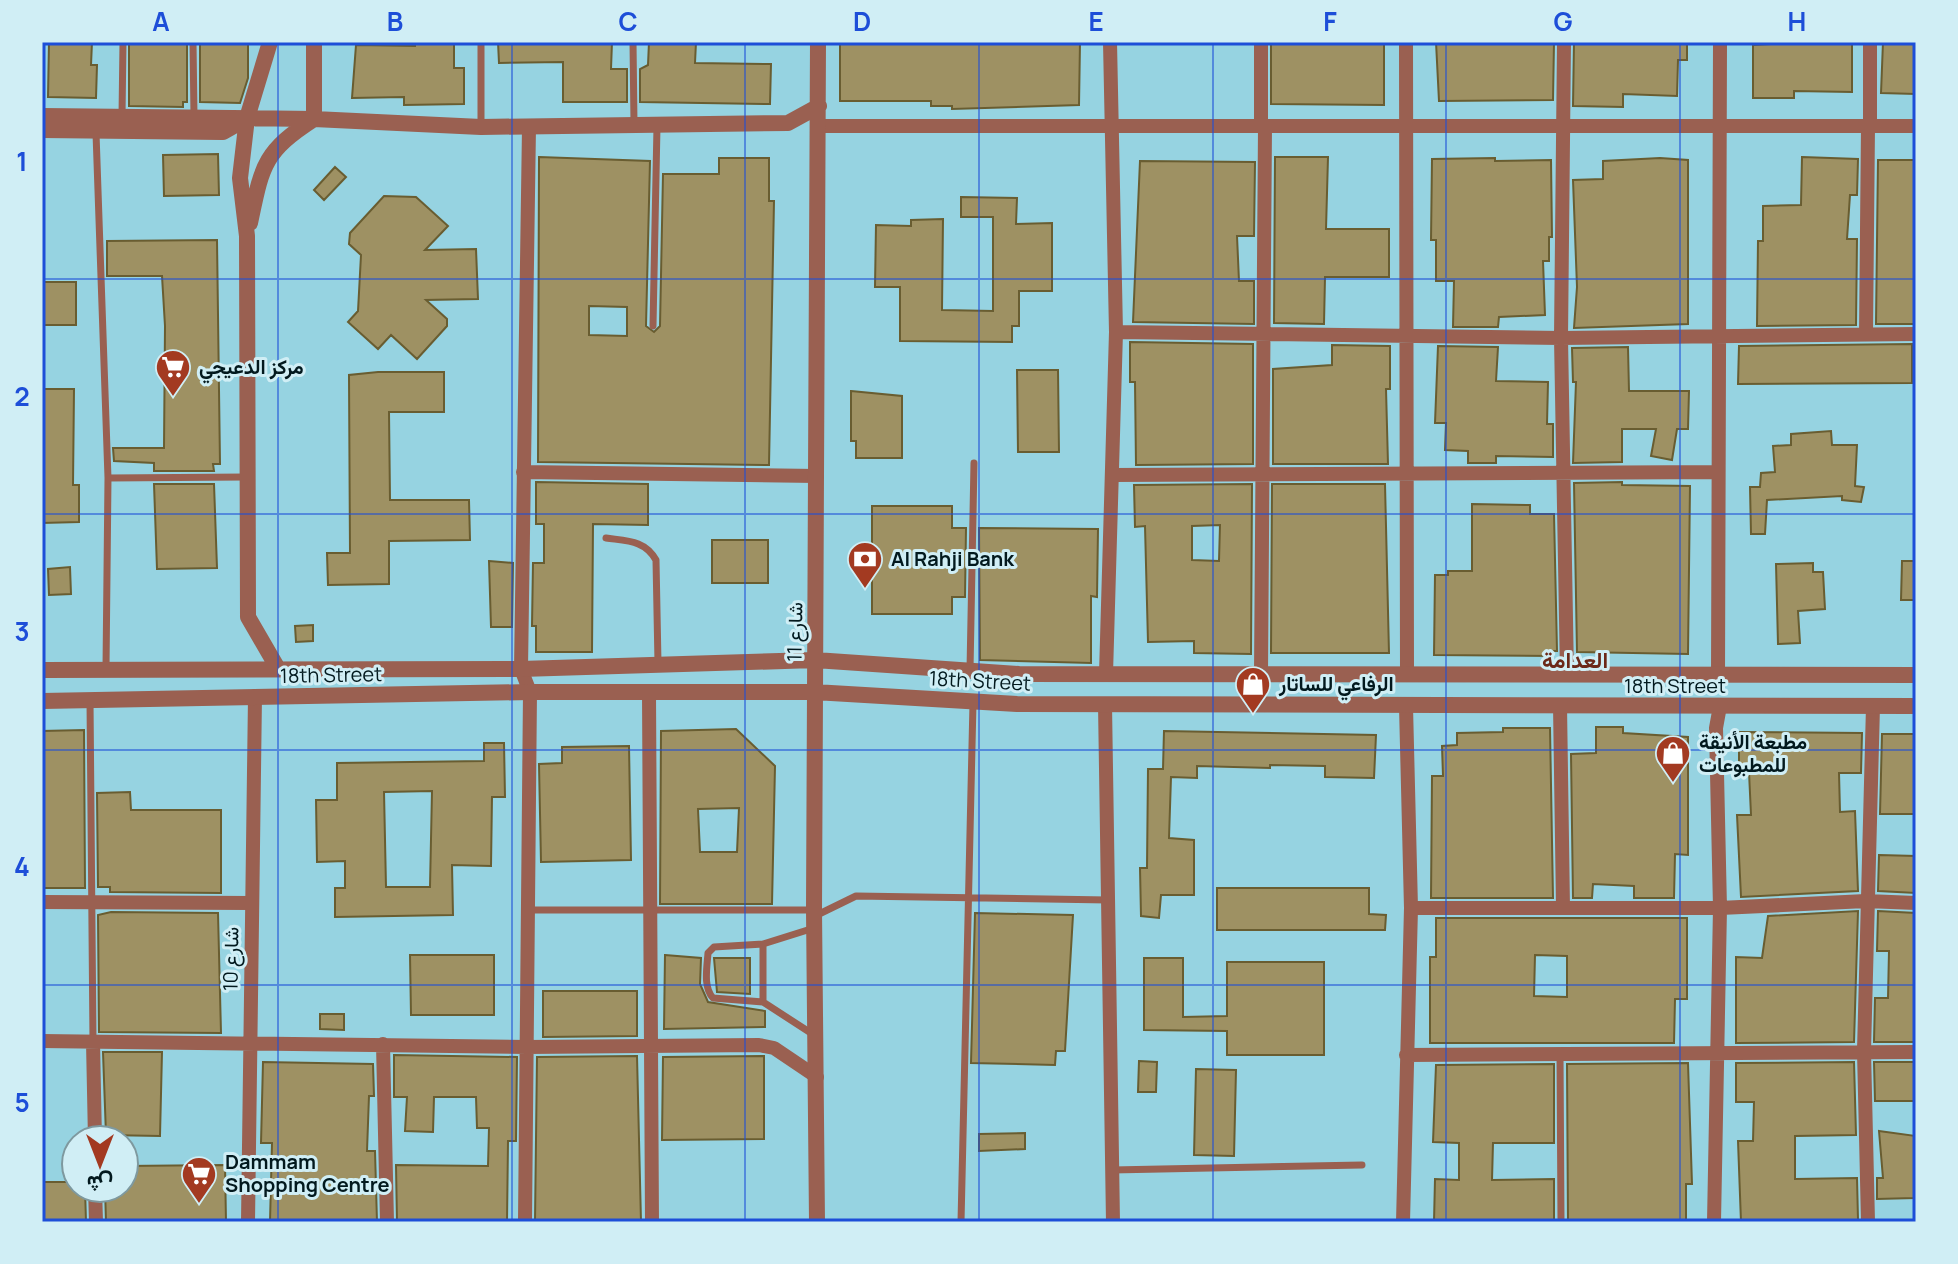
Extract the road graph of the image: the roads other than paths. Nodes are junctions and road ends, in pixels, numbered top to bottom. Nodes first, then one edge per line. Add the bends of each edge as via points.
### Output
1 (123, 42) edge
2 (193, 42) edge
3 (270, 42) edge
4 (314, 42) edge
5 (481, 42) edge
6 (633, 42) edge
7 (818, 42) edge
8 (1110, 42) edge
9 (1261, 42) edge
10 (1406, 42) edge
11 (1564, 42) edge
12 (1720, 42) edge
13 (1870, 42) edge
14 (819, 106) junction
15 (42, 116) edge
16 (122, 118) junction
17 (194, 118) junction
18 (247, 118) junction
19 (314, 119) junction
20 (634, 124) junction
21 (657, 124) junction
22 (819, 126) junction
23 (1112, 126) junction
24 (1263, 126) junction
25 (1405, 126) junction
26 (1719, 126) junction
27 (1869, 126) junction
28 (1916, 126) edge
29 (481, 127) junction
30 (529, 127) junction
31 (1564, 127) junction
32 (42, 130) edge
33 (96, 130) junction
34 (247, 236) junction
35 (653, 326) dead end
36 (1116, 332) junction
37 (1405, 333) junction
38 (1262, 334) junction
39 (1866, 334) junction
40 (1916, 334) edge
41 (1719, 337) junction
42 (1561, 338) junction
43 (974, 463) dead end
44 (523, 472) junction
45 (1718, 472) junction
46 (1565, 474) junction
47 (1112, 475) junction
48 (817, 476) junction
49 (1261, 476) junction
50 (1407, 476) junction
51 (247, 477) junction
52 (108, 478) junction
53 (606, 538) dead end
54 (815, 660) junction
55 (658, 665) junction
56 (277, 667) junction
57 (521, 669) junction
58 (42, 670) edge
59 (106, 672) junction
60 (970, 672) junction
61 (1106, 674) junction
62 (1261, 674) junction
63 (1407, 674) junction
64 (1567, 675) junction
65 (1718, 675) junction
66 (1916, 675) edge
67 (530, 692) junction
68 (814, 692) junction
69 (649, 694) junction
70 (255, 696) junction
71 (90, 700) junction
72 (42, 701) edge
73 (973, 701) junction
74 (1105, 704) junction
75 (1560, 705) junction
76 (1406, 706) junction
77 (1720, 706) junction
78 (1873, 706) junction
79 (1916, 706) edge
80 (970, 898) junction
81 (1108, 900) junction
82 (1866, 901) junction
83 (42, 902) edge
84 (91, 902) junction
85 (252, 903) junction
86 (1916, 903) edge
87 (1563, 907) junction
88 (650, 908) junction
89 (1411, 908) junction
90 (1720, 908) junction
91 (529, 910) junction
92 (815, 918) junction
93 (763, 944) junction
94 (763, 1002) junction
95 (816, 1036) junction
96 (42, 1041) edge
97 (93, 1042) junction
98 (250, 1042) junction
99 (383, 1044) junction
100 (652, 1046) junction
101 (527, 1047) junction
102 (1864, 1051) junction
103 (1916, 1052) edge
104 (1560, 1053) junction
105 (1716, 1054) junction
106 (1406, 1055) junction
107 (817, 1077) junction
108 (95, 1124) edge
109 (1362, 1165) dead end
110 (1112, 1170) junction
111 (248, 1222) edge
112 (387, 1222) edge
113 (525, 1222) edge
114 (652, 1222) edge
115 (817, 1222) edge
116 (961, 1222) edge
117 (1113, 1222) edge
118 (1403, 1222) edge
119 (1561, 1222) edge
120 (1714, 1222) edge
121 (1868, 1222) edge

1 - 16 lane
2 - 17 lane
3 - 18 street
4 - 19 street
5 - 29 lane
6 - 20 lane
7 - 14 street, شارع 11
8 - 23 street
9 - 24 street
10 - 25 street
11 - 31 street
12 - 26 street
13 - 27 street
14 - 21 street via 788,123
14 - 22 street, شارع 11
15 - 16 street
16 - 17 street
17 - 18 street
18 - 19 street
18 - 33 street via 223,132
18 - 34 street via 240,178
19 - 29 street
19 - 34 street via 278,142 260,173
20 - 21 street
20 - 30 street
21 - 35 lane
22 - 23 street
22 - 48 street, شارع 11
23 - 24 street
23 - 36 street
24 - 25 street
24 - 38 street
25 - 31 street
25 - 37 street
26 - 27 street
26 - 31 street
26 - 41 street
27 - 28 street
27 - 39 street
29 - 30 street
30 - 44 street
31 - 42 street
32 - 33 street
33 - 52 lane
34 - 51 street
36 - 38 street
36 - 47 street
37 - 38 street
37 - 42 street
37 - 50 street
38 - 49 street
39 - 40 street
39 - 41 street
41 - 42 street
41 - 45 street
42 - 46 street
43 - 60 lane
44 - 48 street
44 - 57 street
45 - 46 street
45 - 65 street
46 - 50 street
46 - 64 street
47 - 49 street
47 - 61 street
48 - 54 street, شارع 11
49 - 50 street
49 - 62 street
50 - 63 street
51 - 52 lane
51 - 56 street via 248,617
52 - 59 lane
53 - 55 lane via 640,542 656,560
54 - 55 street
54 - 60 street
54 - 68 street, شارع 11
55 - 57 street
56 - 57 street
56 - 59 street
57 - 67 street
58 - 59 street
60 - 61 street
61 - 62 street
62 - 63 street
63 - 64 street
64 - 65 street
65 - 66 street
67 - 69 street, 18th Street
67 - 70 street, 18th Street
67 - 91 street
68 - 69 street, 18th Street
68 - 73 street, 18th Street
68 - 92 street, شارع 11
69 - 88 street
70 - 71 street, 18th Street
70 - 85 street, شارع 10
71 - 72 street, 18th Street
71 - 84 lane
73 - 74 street, 18th Street
73 - 80 lane
74 - 76 street, 18th Street
74 - 81 street
75 - 76 street, 18th Street
75 - 77 street, 18th Street
75 - 87 street
76 - 89 street
77 - 78 street, 18th Street
77 - 90 street
78 - 79 street, 18th Street
78 - 82 street
80 - 81 lane
80 - 92 lane via 856,896
80 - 116 lane
81 - 110 street
82 - 86 street
82 - 90 street
82 - 102 street
83 - 84 street
84 - 85 street
84 - 97 lane
85 - 98 street, شارع 10
87 - 89 street
87 - 90 street
88 - 91 lane
88 - 92 lane
88 - 100 street
89 - 106 street
90 - 105 street
91 - 101 street
92 - 93 lane
92 - 95 street, شارع 11
93 - 94 lane
93 - 94 lane via 714,947 708,953 707,991 713,998
94 - 95 lane
95 - 107 street, شارع 11
96 - 97 street
97 - 98 street
97 - 108 street
98 - 99 street
98 - 111 street, شارع 10
99 - 101 street
99 - 112 street
100 - 101 street
100 - 107 street via 774,1048
100 - 114 street
101 - 113 street
102 - 103 street
102 - 105 street
102 - 121 street
104 - 105 street
104 - 106 street
104 - 119 lane
105 - 120 street
106 - 118 street
107 - 115 street, شارع 11
109 - 110 lane
110 - 117 street

